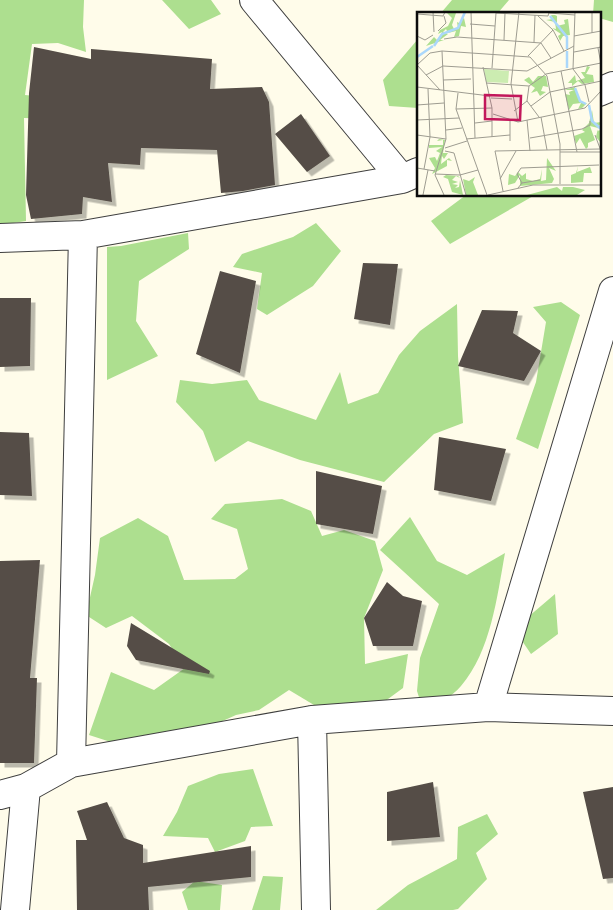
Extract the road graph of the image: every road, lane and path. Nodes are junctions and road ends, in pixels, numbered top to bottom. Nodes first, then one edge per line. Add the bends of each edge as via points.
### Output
1 (254, 0) edge
2 (613, 86) edge
3 (600, 92) edge
4 (410, 176) edge
5 (83, 235) junction
6 (0, 238) edge
7 (613, 291) edge
8 (488, 707) junction
9 (613, 711) edge
10 (312, 720) junction
11 (71, 763) junction
12 (26, 788) junction
13 (0, 795) edge
14 (15, 910) edge
15 (316, 910) edge

1 - 4 street
2 - 3 street
4 - 5 street
5 - 6 street
5 - 11 street
7 - 8 street
8 - 9 street
8 - 10 street
10 - 11 street
10 - 15 street
11 - 12 street
12 - 13 street
12 - 14 street

